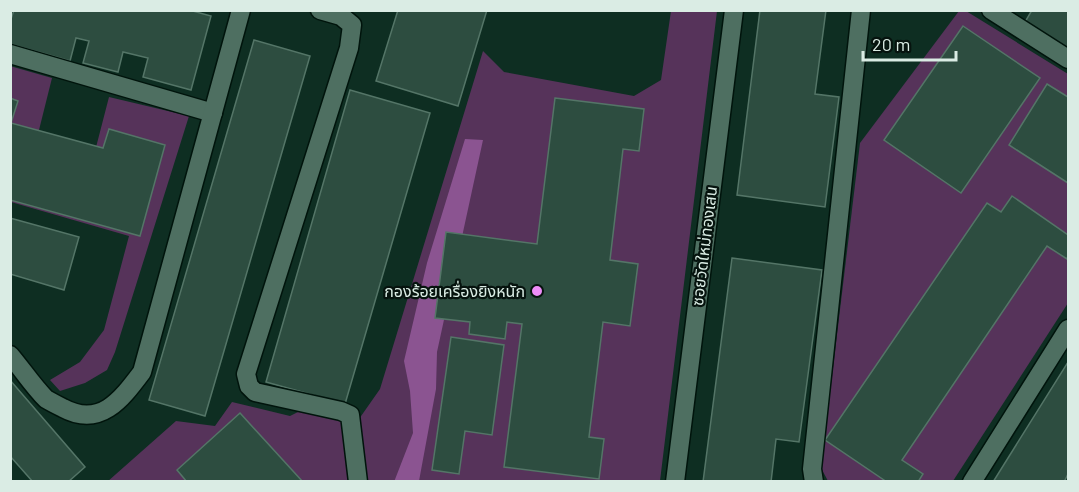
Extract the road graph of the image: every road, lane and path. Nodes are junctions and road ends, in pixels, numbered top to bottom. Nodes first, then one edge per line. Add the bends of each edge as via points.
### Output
1 (241, 10) edge
2 (320, 10) edge
3 (734, 10) edge
4 (861, 10) edge
5 (991, 10) edge
6 (10, 54) edge
7 (1068, 59) edge
8 (213, 112) junction
9 (1068, 328) edge
10 (10, 355) edge
11 (358, 482) edge
12 (675, 482) edge
13 (814, 482) edge
14 (972, 482) edge

1 - 8 street
2 - 11 street via 341,16 352,25 349,48 246,374 255,392 350,415
3 - 12 street, ซอยวัดใหม่ทองเสน
4 - 13 street via 812,469
5 - 7 street
6 - 8 street
8 - 10 street via 142,372 129,391 107,410 91,416 72,413 47,399
9 - 14 street

